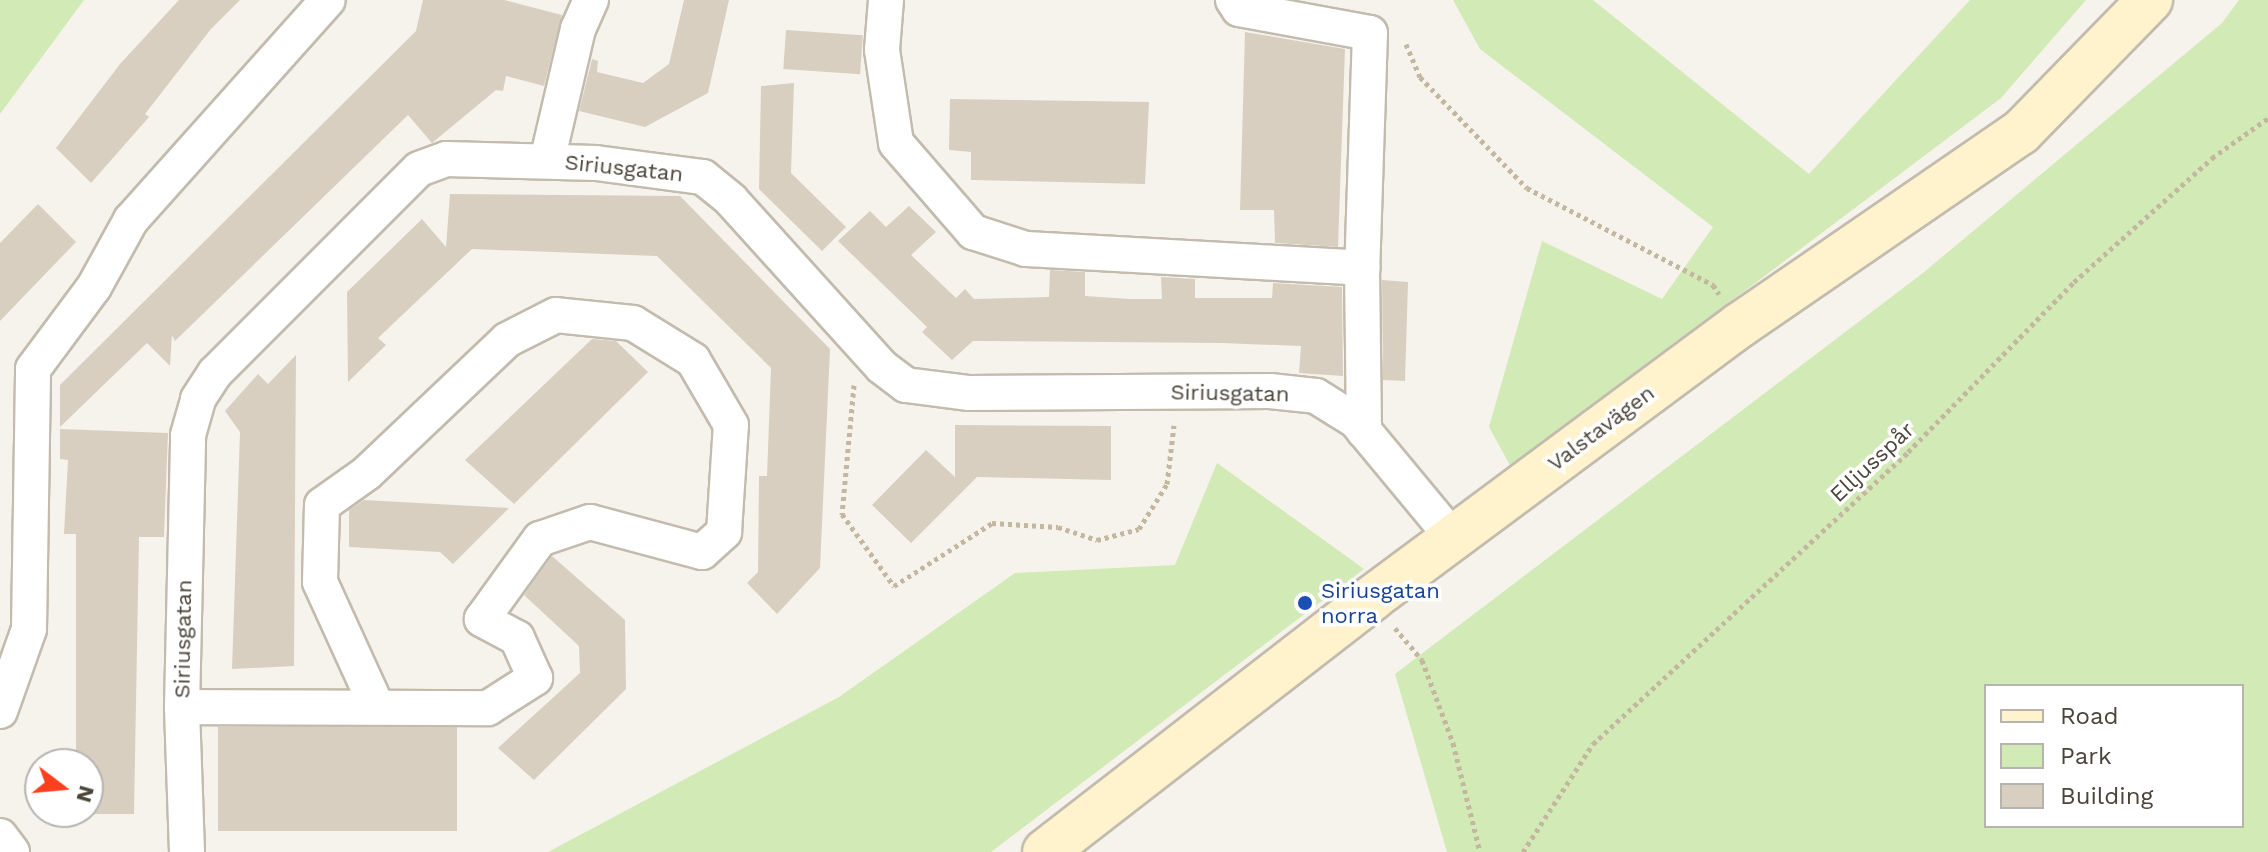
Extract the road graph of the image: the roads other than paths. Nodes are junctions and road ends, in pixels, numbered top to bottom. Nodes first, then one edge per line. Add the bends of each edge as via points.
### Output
1 (328, 0) edge
2 (591, 0) edge
3 (886, 0) edge
4 (1233, 0) edge
5 (2150, 0) edge
6 (547, 161) junction
7 (1362, 268) junction
8 (1364, 431) junction
9 (1453, 538) junction
10 (182, 707) junction
11 (377, 707) junction
12 (0, 711) edge
13 (0, 836) edge
14 (12, 852) edge
15 (187, 852) edge
16 (1045, 852) edge

1 - 12 street via 131,220 94,287 33,369 29,629
2 - 6 street via 578,29
3 - 7 street via 882,50 896,143 973,232 1026,249
4 - 7 street via 1239,9 1370,33
5 - 9 street, Valstavägen via 2021,132 1740,325
6 - 8 street, Siriusgatan via 703,177 906,385 934,392 1316,396
6 - 10 street, Siriusgatan via 446,159 419,169 215,373 198,399 188,435
7 - 8 street
8 - 9 street, Siriusgatan
9 - 16 street, Valstavägen
10 - 11 street
10 - 15 street, Siriusgatan
11 - 11 street via 488,708 535,678 517,638 482,619 540,539 590,522 702,552 724,532 731,425 693,360 633,323 556,315 507,340 367,473 322,505 320,582
13 - 14 street

